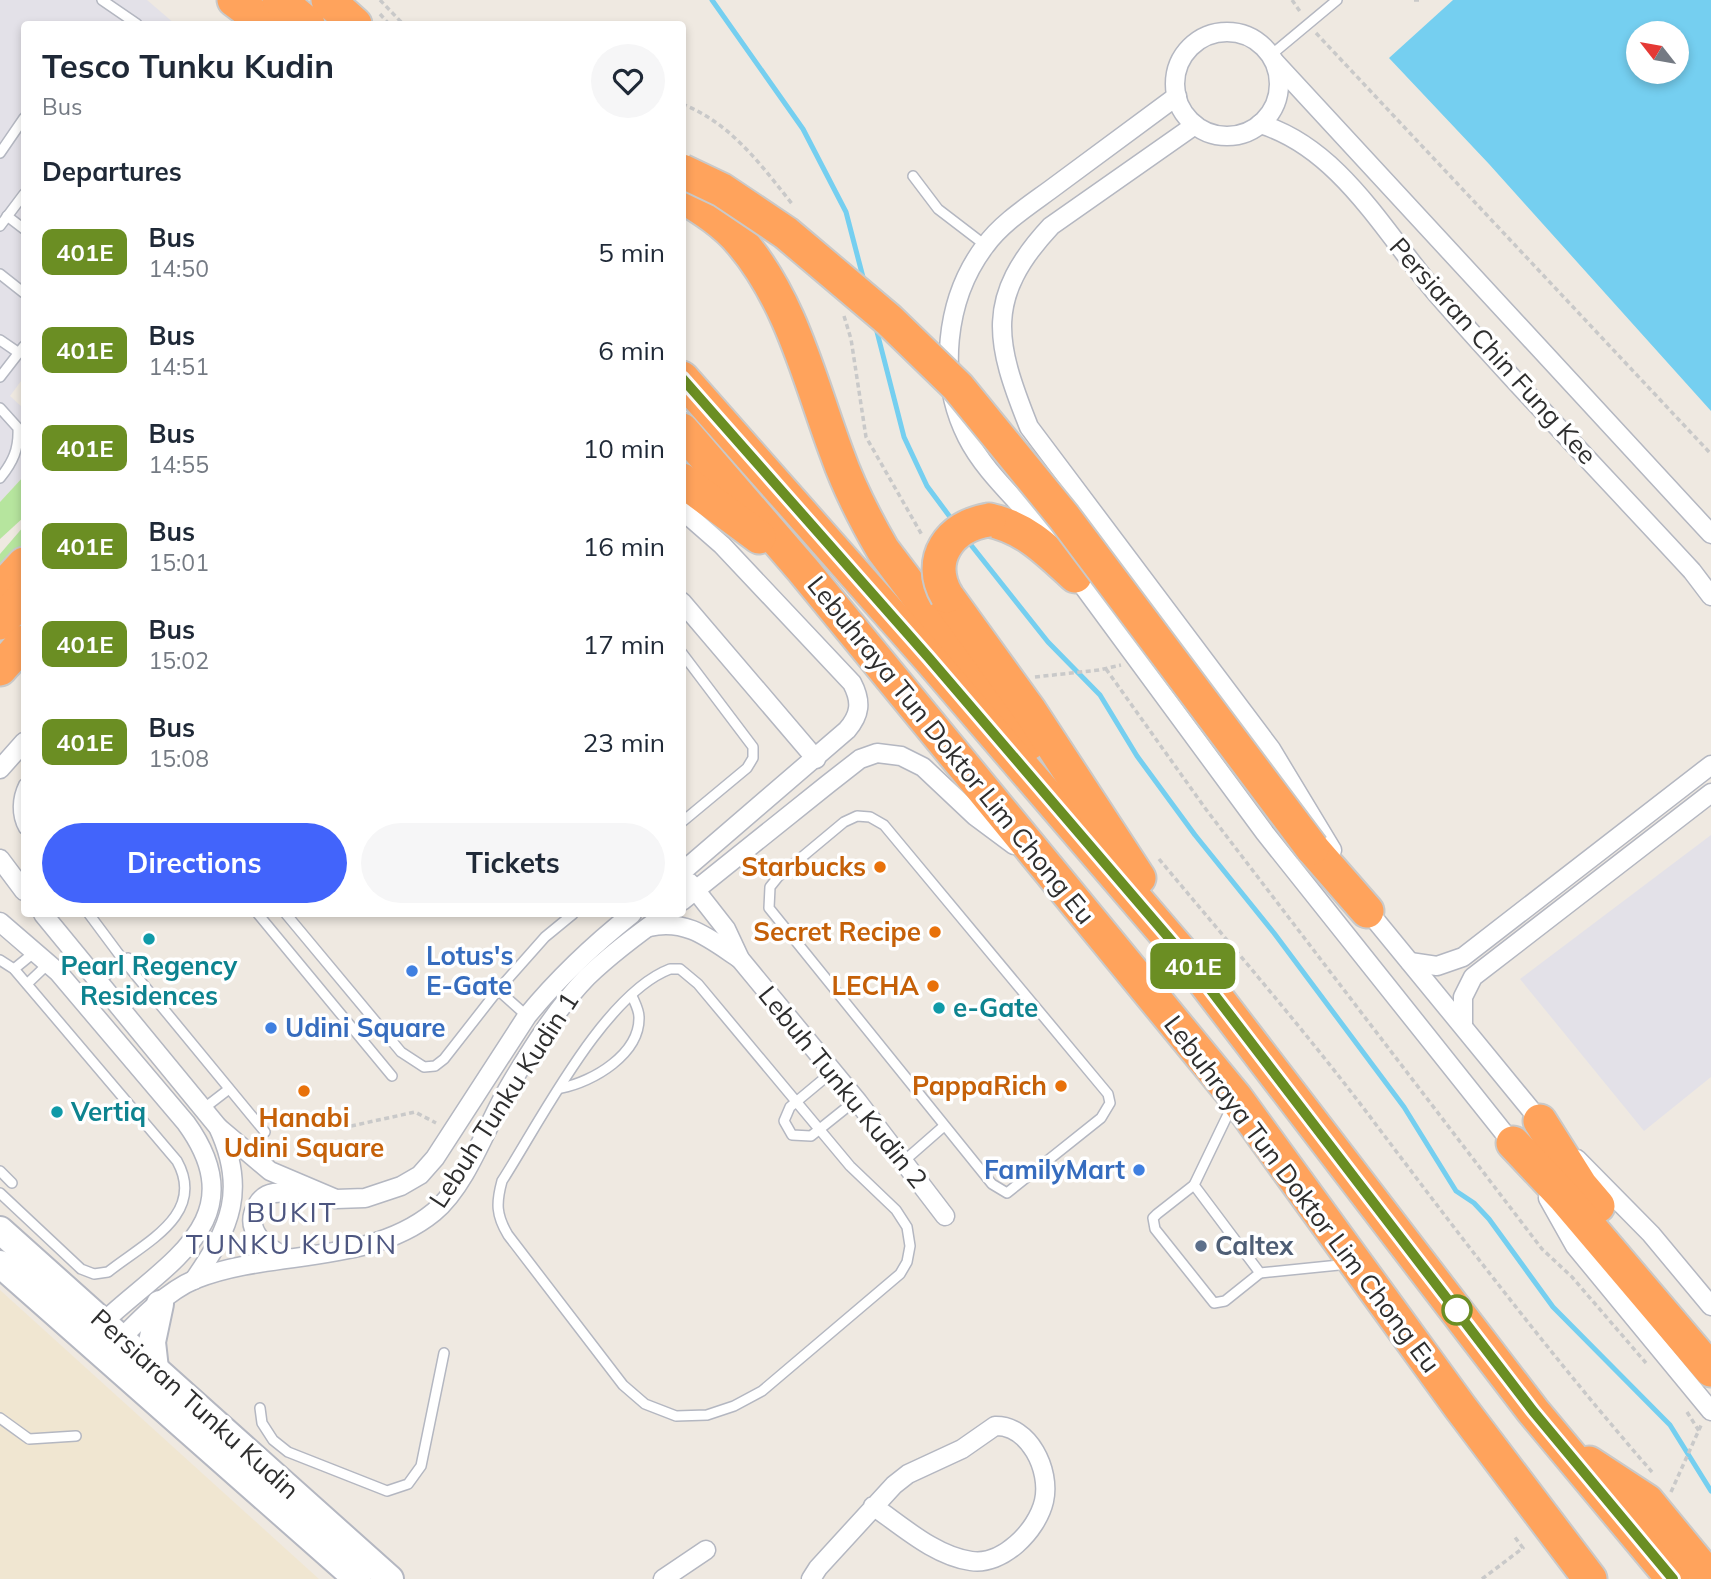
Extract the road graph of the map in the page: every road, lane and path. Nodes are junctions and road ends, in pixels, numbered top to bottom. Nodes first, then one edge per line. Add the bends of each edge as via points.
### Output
1 (102, 0) edge
2 (234, 0) edge
3 (279, 0) edge
4 (328, 0) edge
5 (380, 0) edge
6 (1293, 0) edge
7 (1337, 0) edge
8 (1414, 0) edge
9 (1422, 0) edge
10 (133, 21) edge
11 (262, 21) edge
12 (304, 21) edge
13 (352, 21) edge
14 (400, 21) edge
15 (1308, 24) junction
16 (1273, 58) junction
17 (1177, 96) junction
18 (686, 106) edge
19 (21, 122) edge
20 (1260, 124) junction
21 (1195, 125) junction
22 (0, 153) edge
23 (686, 173) edge
24 (913, 176) dead end
25 (21, 198) edge
26 (686, 199) edge
27 (795, 208) dead end
28 (7, 216) junction
29 (0, 226) edge
30 (21, 227) edge
31 (985, 245) junction
32 (0, 274) edge
33 (21, 291) edge
34 (842, 311) dead end
35 (0, 340) edge
36 (21, 350) edge
37 (21, 351) edge
38 (0, 377) edge
39 (686, 383) edge
40 (0, 408) edge
41 (1029, 427) junction
42 (686, 435) edge
43 (1711, 454) edge
44 (985, 464) junction
45 (0, 478) edge
46 (686, 483) edge
47 (686, 514) edge
48 (1711, 534) edge
49 (922, 536) dead end
50 (21, 567) edge
51 (803, 570) junction
52 (1075, 576) junction
53 (0, 590) edge
54 (21, 590) edge
55 (1711, 596) edge
56 (21, 599) edge
57 (0, 607) edge
58 (686, 608) edge
59 (0, 623) edge
60 (21, 645) edge
61 (686, 658) edge
62 (0, 668) edge
63 (1106, 669) dead end
64 (1099, 670) dead end
65 (1027, 679) dead end
66 (21, 745) edge
67 (816, 759) junction
68 (1711, 765) edge
69 (0, 769) edge
70 (21, 790) edge
71 (1711, 793) edge
72 (21, 818) edge
73 (686, 819) edge
74 (1158, 857) dead end
75 (0, 859) edge
76 (1046, 867) junction
77 (686, 871) edge
78 (13, 878) edge
79 (689, 896) edge
80 (1155, 903) junction
81 (1367, 911) junction
82 (46, 917) edge
83 (91, 917) edge
84 (260, 917) edge
85 (288, 917) edge
86 (569, 917) edge
87 (628, 917) edge
88 (662, 917) edge
89 (0, 922) edge
90 (647, 928) junction
91 (42, 957) junction
92 (740, 959) junction
93 (1187, 959) junction
94 (0, 960) edge
95 (126, 960) junction
96 (1410, 962) junction
97 (14, 970) junction
98 (99, 981) junction
99 (27, 984) junction
100 (498, 990) junction
101 (632, 996) junction
102 (527, 1016) junction
103 (1463, 1026) junction
104 (832, 1072) junction
105 (392, 1076) dead end
106 (561, 1088) junction
107 (229, 1089) junction
108 (1236, 1098) junction
109 (799, 1100) junction
110 (856, 1100) junction
111 (203, 1110) junction
112 (1540, 1121) junction
113 (351, 1126) dead end
114 (944, 1126) junction
115 (218, 1127) junction
116 (821, 1129) junction
117 (265, 1132) dead end
118 (453, 1132) junction
119 (1513, 1143) junction
120 (904, 1161) junction
121 (0, 1171) edge
122 (12, 1183) dead end
123 (1194, 1185) junction
124 (1573, 1192) junction
125 (0, 1193) edge
126 (336, 1199) junction
127 (945, 1216) dead end
128 (0, 1230) edge
129 (288, 1258) junction
130 (0, 1264) edge
131 (1354, 1264) junction
132 (1260, 1273) junction
133 (194, 1280) junction
134 (160, 1304) junction
135 (1711, 1306) edge
136 (103, 1339) junction
137 (1711, 1343) edge
138 (444, 1353) dead end
139 (1650, 1367) dead end
140 (155, 1369) junction
141 (1711, 1370) edge
142 (260, 1408) dead end
143 (1686, 1410) dead end
144 (1711, 1411) edge
145 (0, 1418) edge
146 (1699, 1431) dead end
147 (76, 1436) dead end
148 (1694, 1441) dead end
149 (1561, 1445) junction
150 (254, 1456) junction
151 (275, 1474) junction
152 (1656, 1477) dead end
153 (1663, 1485) dead end
154 (1671, 1492) junction
155 (1677, 1499) dead end
156 (873, 1506) junction
157 (1514, 1536) dead end
158 (706, 1550) dead end
159 (351, 1576) edge
160 (390, 1579) edge
161 (663, 1579) edge
162 (811, 1579) edge
163 (1482, 1579) edge
164 (1590, 1579) edge
165 (1673, 1579) edge
166 (1711, 1579) edge

1 - 10 lane
2 - 11 highway
3 - 12 highway
4 - 13 highway
5 - 14 path
6 - 15 path
7 - 15 lane
8 - 9 path
15 - 16 lane
15 - 43 path
16 - 17 street via 1252,37 1236,32 1203,38 1180,62
16 - 20 street via 1278,95
16 - 48 street, Persiaran Chin Fung Kee
17 - 21 street
17 - 31 street via 1013,217
18 - 27 path via 737,137
19 - 22 lane
20 - 21 street via 1228,136 1210,134
20 - 55 street, Persiaran Chin Fung Kee via 1291,135 1328,164 1436,293
21 - 41 street via 1051,226 1019,266 1003,312 1002,340 1006,370
23 - 81 highway, bridge via 722,190 786,233 889,320 958,387 1064,517 1312,848
24 - 31 lane via 938,209
25 - 28 lane
26 - 80 highway via 727,228 777,295 849,485 883,550 980,682
28 - 29 lane
28 - 30 lane
31 - 44 street via 957,302 948,368 956,414
32 - 33 lane
34 - 49 path via 851,339 866,437
35 - 36 lane
37 - 38 lane
39 - 93 highway, Lebuhraya Tun Doktor Lim Chong Eu
40 - 45 lane via 18,428 16,453
41 - 44 street via 998,431
41 - 81 street via 1271,748
42 - 51 highway, Lebuhraya Tun Doktor Lim Chong Eu
44 - 52 street via 1038,523
46 - 51 highway
47 - 67 street via 722,545 856,690 855,721
50 - 53 highway
51 - 76 highway, Lebuhraya Tun Doktor Lim Chong Eu
52 - 80 highway, bridge via 1029,536 989,520 964,529 945,546 937,577
52 - 119 street via 1265,833
54 - 57 highway
56 - 59 highway
58 - 67 street
60 - 62 highway
61 - 73 lane via 753,747 747,768
63 - 139 path via 1205,808 1542,1249
64 - 65 path
66 - 69 street
67 - 77 street
68 - 96 street via 1463,957 1437,966
70 - 72 lane
71 - 103 street via 1473,977 1463,997
74 - 152 path via 1367,1113 1549,1352
75 - 78 street
76 - 79 street via 975,816 923,767 901,756 877,753 860,759 828,783
76 - 108 highway, Lebuhraya Tun Doktor Lim Chong Eu
79 - 92 street, Lebuh Tunku Kudin 2 via 726,929
80 - 93 highway
81 - 96 street
82 - 98 street
83 - 95 lane
84 - 105 lane
85 - 100 lane via 401,1052 424,1067 444,1059
86 - 100 lane
87 - 102 street, Lebuh Tunku Kudin 1 via 578,958
88 - 90 street, Lebuh Tunku Kudin 1
89 - 91 street
90 - 92 street, Lebuh Tunku Kudin 2 via 688,927
90 - 129 street, Lebuh Tunku Kudin 1 via 587,977 561,1007 510,1085 457,1183 435,1211 404,1232 375,1242
91 - 97 lane
91 - 99 lane
91 - 136 street via 202,1145 212,1175 203,1226
92 - 104 street, Lebuh Tunku Kudin 2
93 - 149 highway, Lebuhraya Tun Doktor Lim Chong Eu
94 - 97 lane
95 - 98 lane
95 - 107 lane
96 - 103 street
97 - 99 lane
98 - 111 street
99 - 125 lane via 177,1161 187,1188 178,1217 108,1272 93,1274 81,1269
100 - 102 lane
101 - 106 lane via 595,1034
101 - 106 lane via 639,1015 629,1047 585,1082
101 - 109 lane via 670,969 689,974
102 - 118 street, Lebuh Tunku Kudin 1
103 - 112 street
104 - 109 lane
104 - 110 street, Lebuh Tunku Kudin 2
106 - 116 lane via 502,1181 496,1201 498,1219 623,1385 645,1404 676,1416 707,1415 762,1391 900,1274 907,1262 910,1246 901,1218
107 - 111 lane
107 - 117 lane
108 - 123 lane
108 - 131 highway, Lebuhraya Tun Doktor Lim Chong Eu
109 - 116 lane
109 - 116 lane via 785,1114 786,1128 798,1137
110 - 116 lane
110 - 120 street, Lebuh Tunku Kudin 2
111 - 115 street
112 - 124 highway
112 - 135 street via 1651,1234
113 - 118 path via 415,1112
114 - 114 lane via 769,908 774,881 850,818 864,816 884,825 1108,1094 1110,1102 1101,1118 1007,1193 997,1189
114 - 120 lane
115 - 126 street, Lebuh Tunku Kudin 1 via 270,1171
115 - 133 street via 233,1166 232,1202 218,1246
118 - 126 street, Lebuh Tunku Kudin 1 via 420,1175 401,1186 365,1198
119 - 124 highway
119 - 144 street via 1575,1246
120 - 127 street, Lebuh Tunku Kudin 2
121 - 122 lane
123 - 132 lane
123 - 132 lane via 1157,1214 1155,1229 1214,1303 1225,1301
124 - 137 highway
124 - 141 highway
126 - 129 street via 287,1192 259,1201 253,1213 256,1234 269,1249
128 - 136 street, Persiaran Tunku Kudin
129 - 133 street, Lebuh Tunku Kudin 1
130 - 136 street, Persiaran Tunku Kudin
131 - 132 lane
131 - 164 highway, Lebuhraya Tun Doktor Lim Chong Eu
133 - 134 street, Lebuh Tunku Kudin 1
134 - 136 street, Lebuh Tunku Kudin 1
134 - 140 street via 152,1342
136 - 140 street, Persiaran Tunku Kudin
136 - 150 street, Persiaran Tunku Kudin
138 - 151 lane via 422,1466 408,1484 387,1491
140 - 150 street, Persiaran Tunku Kudin
142 - 150 lane via 262,1423
143 - 146 path
145 - 147 lane via 29,1439
148 - 154 path
149 - 165 highway, Lebuhraya Tun Doktor Lim Chong Eu
149 - 166 highway via 1647,1501
150 - 151 street, Persiaran Tunku Kudin
150 - 151 lane
151 - 159 street, Persiaran Tunku Kudin
151 - 160 street, Persiaran Tunku Kudin
153 - 154 path
154 - 155 path
156 - 156 street via 908,1474 962,1449 995,1426 1023,1434 1043,1474 1044,1503 1036,1519 1012,1548 986,1561 972,1562 940,1550
156 - 162 street
157 - 163 path via 1523,1548
158 - 161 street

